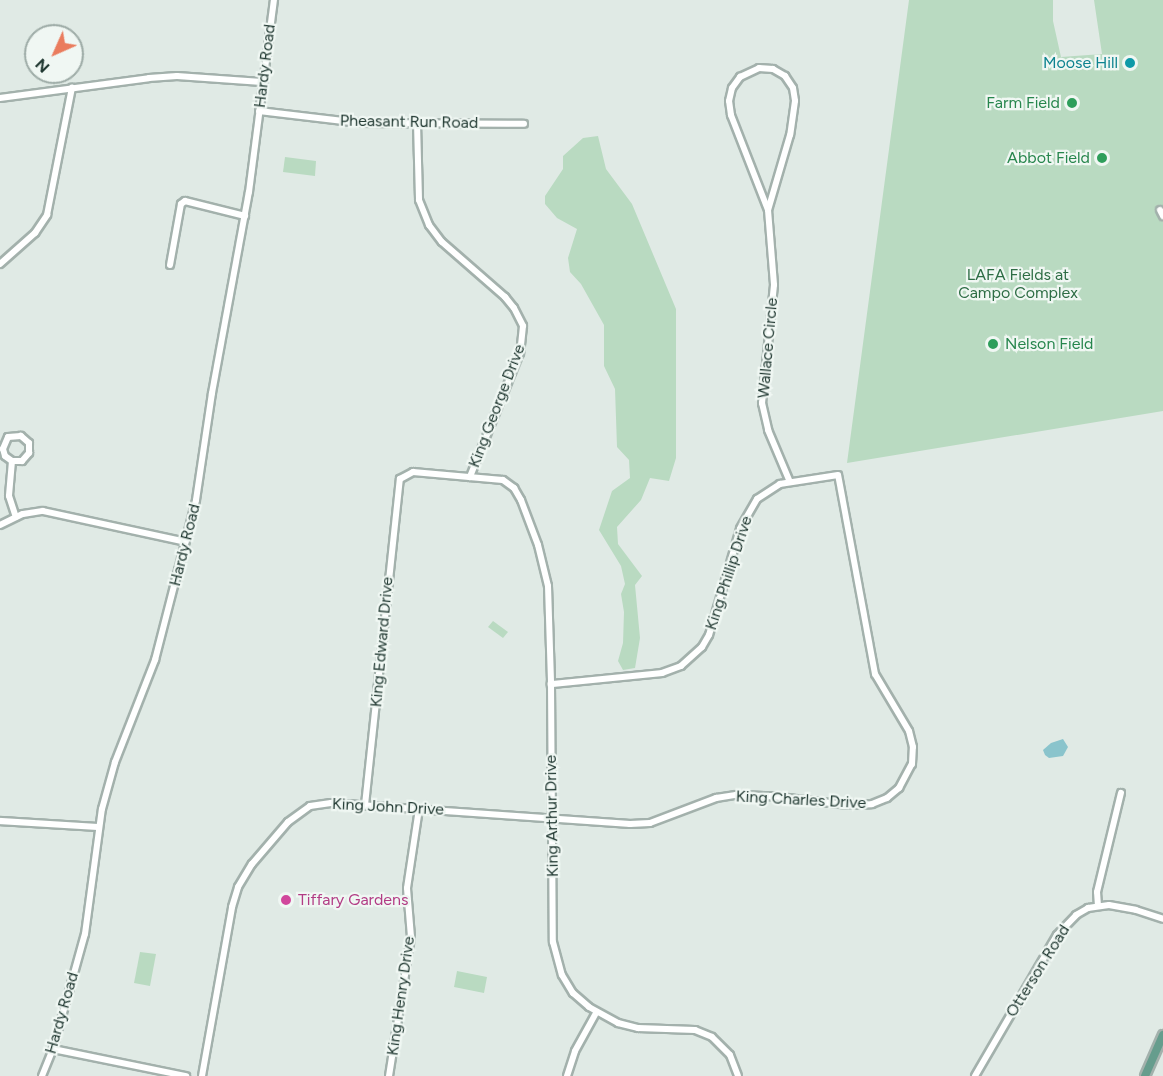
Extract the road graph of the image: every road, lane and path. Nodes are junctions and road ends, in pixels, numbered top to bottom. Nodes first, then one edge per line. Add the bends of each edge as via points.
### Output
1 (274, 0) edge
2 (262, 82) junction
3 (72, 87) junction
4 (0, 98) edge
5 (259, 111) junction
6 (417, 123) junction
7 (524, 124) dead end
8 (768, 210) junction
9 (245, 216) junction
10 (0, 264) edge
11 (170, 265) dead end
12 (12, 461) junction
13 (838, 475) joint
14 (470, 477) junction
15 (400, 479) joint
16 (790, 482) junction
17 (16, 516) junction
18 (0, 525) edge
19 (186, 542) junction
20 (551, 684) junction
21 (1121, 793) dead end
22 (365, 806) junction
23 (419, 809) junction
24 (552, 817) junction
25 (0, 821) edge
26 (99, 827) junction
27 (1098, 906) junction
28 (1163, 919) edge
29 (596, 1013) junction
30 (1163, 1035) edge
31 (53, 1049) junction
32 (42, 1076) edge
33 (186, 1076) edge
34 (202, 1076) edge
35 (389, 1076) edge
36 (567, 1076) edge
37 (738, 1076) edge
38 (975, 1076) edge
39 (1145, 1076) edge

1 - 2 street, Hardy Road
2 - 3 street via 177,76
2 - 5 street, Hardy Road
3 - 4 street
3 - 10 street via 47,215 32,236
5 - 6 street, Pheasant Run Road via 360,123
5 - 9 street, Hardy Road
6 - 7 street, Pheasant Run Road
6 - 14 street, King George Drive via 418,193 429,225 442,242 505,297 523,326 520,353
8 - 8 street, Wallace Circle via 790,135 795,101 785,76 773,69 759,68 740,76 729,101
8 - 16 street, Wallace Circle via 774,285 762,403 768,430
9 - 11 street via 185,201 181,204
9 - 19 street, Hardy Road via 211,400 201,480
12 - 12 street via 22,461 29,453 29,443 21,436 11,436 4,443 4,454
12 - 17 street via 9,496
13 - 16 street, King Phillip Drive
13 - 24 street, King Charles Drive via 875,674 907,726 912,742 910,769 899,788 882,800 862,805 736,795 716,798 651,823
14 - 15 street, King Arthur Drive via 413,472
14 - 20 street, King Arthur Drive via 503,480 521,500 548,586
15 - 22 street, King Edward Drive
16 - 20 street, King Phillip Drive via 768,490 749,510 709,635 692,657 662,673
17 - 18 street
17 - 19 street via 43,511
19 - 26 street, Hardy Road via 155,660 115,762
20 - 24 street, King Arthur Drive
21 - 27 street via 1097,892
22 - 23 street, King John Drive
22 - 34 street, King John Drive via 317,804 299,813 244,875 232,907
23 - 24 street, King John Drive
23 - 35 street, King Henry Drive via 407,888 411,937
24 - 29 street, King Arthur Drive via 555,955 573,993
25 - 26 street
26 - 31 street, Hardy Road via 85,934
27 - 28 street via 1123,907
27 - 38 street, Otterson Road via 1076,915 1057,935
29 - 36 street via 575,1051
29 - 37 street, King Arthur Drive via 631,1027 703,1032 730,1054
30 - 39 main road
31 - 32 street, Hardy Road
31 - 33 street

